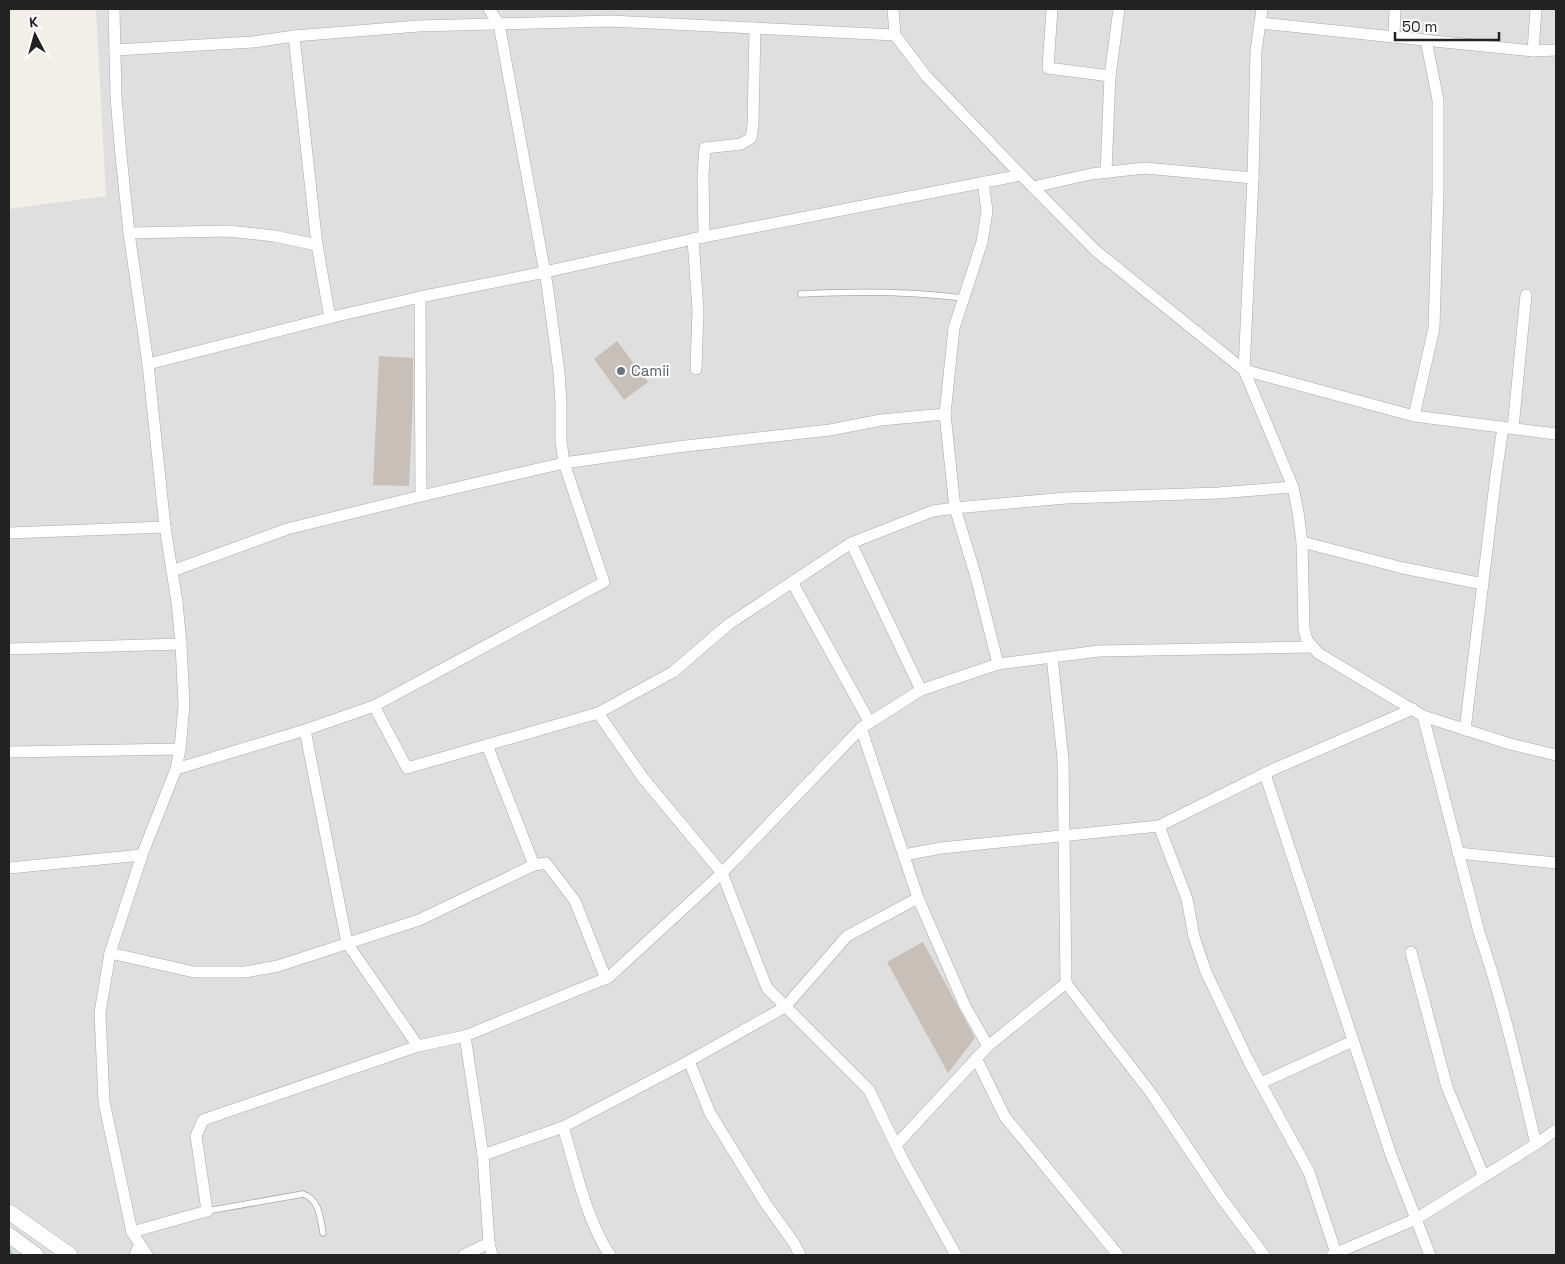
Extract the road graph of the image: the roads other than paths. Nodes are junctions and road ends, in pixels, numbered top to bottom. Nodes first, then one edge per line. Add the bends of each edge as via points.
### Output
1 (114, 9) edge
2 (489, 9) edge
3 (893, 9) edge
4 (1052, 9) edge
5 (1119, 9) edge
6 (1262, 9) edge
7 (1395, 9) edge
8 (1536, 9) edge
9 (1260, 22) junction
10 (499, 24) junction
11 (755, 28) junction
12 (895, 35) junction
13 (294, 36) junction
14 (1394, 37) junction
15 (1426, 40) junction
16 (115, 50) junction
17 (1556, 50) edge
18 (1533, 51) junction
19 (1110, 76) junction
20 (1106, 172) junction
21 (1021, 175) junction
22 (1253, 178) junction
23 (983, 182) junction
24 (1033, 187) junction
25 (129, 233) junction
26 (699, 238) junction
27 (317, 245) junction
28 (545, 272) junction
29 (802, 294) dead end
30 (1526, 295) dead end
31 (420, 297) junction
32 (963, 298) junction
33 (330, 318) junction
34 (148, 364) junction
35 (696, 369) dead end
36 (1244, 370) junction
37 (945, 414) junction
38 (1414, 416) junction
39 (1508, 428) junction
40 (1556, 434) edge
41 (564, 463) junction
42 (1293, 487) junction
43 (421, 496) junction
44 (954, 508) junction
45 (165, 527) junction
46 (9, 533) edge
47 (851, 542) junction
48 (1302, 542) junction
49 (172, 571) junction
50 (792, 582) junction
51 (1483, 584) junction
52 (181, 644) junction
53 (1312, 647) junction
54 (9, 649) edge
55 (1052, 657) junction
56 (998, 664) junction
57 (921, 690) junction
58 (374, 706) junction
59 (1413, 709) junction
60 (598, 713) junction
61 (1423, 716) junction
62 (866, 725) junction
63 (305, 730) junction
64 (1465, 730) junction
65 (487, 745) junction
66 (180, 749) junction
67 (9, 752) edge
68 (1556, 754) edge
69 (176, 769) junction
70 (1265, 774) junction
71 (1159, 826) junction
72 (1064, 836) junction
73 (1458, 852) junction
74 (142, 855) junction
75 (904, 855) junction
76 (1556, 863) edge
77 (534, 865) junction
78 (9, 868) edge
79 (722, 874) junction
80 (918, 898) junction
81 (347, 943) junction
82 (1411, 952) dead end
83 (110, 953) junction
84 (606, 978) junction
85 (1066, 983) junction
86 (786, 1007) junction
87 (465, 1036) junction
88 (1353, 1041) junction
89 (418, 1046) junction
90 (988, 1046) junction
91 (976, 1058) junction
92 (689, 1061) junction
93 (1261, 1083) junction
94 (563, 1127) junction
95 (1556, 1130) edge
96 (1536, 1144) junction
97 (896, 1145) junction
98 (483, 1155) junction
99 (1484, 1177) junction
100 (207, 1211) junction
101 (9, 1212) edge
102 (1416, 1219) junction
103 (132, 1232) junction
104 (323, 1233) dead end
105 (9, 1235) edge
106 (489, 1243) junction
107 (140, 1244) junction
108 (1334, 1254) edge
109 (36, 1255) edge
110 (70, 1255) edge
111 (135, 1255) edge
112 (147, 1255) edge
113 (464, 1255) edge
114 (492, 1255) edge
115 (610, 1255) edge
116 (800, 1255) edge
117 (956, 1255) edge
118 (1118, 1255) edge
119 (1264, 1255) edge
120 (1430, 1255) edge

1 - 16 street
2 - 10 street
3 - 12 street
4 - 19 street via 1048,68
5 - 19 street
6 - 9 street
7 - 14 street
8 - 18 street
9 - 14 street
9 - 22 street via 1256,51
10 - 11 street via 610,21
10 - 13 street via 420,26
10 - 28 street
11 - 12 street
11 - 26 street via 751,138 741,144 705,148
12 - 21 street via 926,76
13 - 16 street via 253,42
13 - 27 street
14 - 15 street
15 - 18 street
15 - 38 street via 1438,100 1438,211 1434,328
16 - 25 street via 116,97
17 - 18 street
19 - 20 street
20 - 22 street via 1146,168
20 - 24 street
21 - 23 street
21 - 24 street
22 - 36 street
23 - 26 street
23 - 32 street via 986,211 982,242
24 - 36 street via 1096,251
25 - 27 street via 228,231
25 - 34 street
26 - 28 street
26 - 35 street
27 - 33 street
28 - 31 street
28 - 41 street via 559,372
29 - 32 lane via 891,291
30 - 39 street
31 - 33 street
31 - 43 street
32 - 37 street via 954,328
33 - 34 street
34 - 45 street
36 - 38 street
36 - 42 street
37 - 41 street
37 - 44 street
38 - 39 street
39 - 40 street
39 - 51 street via 1496,474
41 - 43 street
41 - 58 street via 604,582
42 - 44 street via 1066,498
42 - 48 street
43 - 49 street via 287,529
44 - 47 street via 933,511
44 - 56 street via 976,576
45 - 46 street
45 - 49 street
47 - 50 street
47 - 57 street
48 - 51 street via 1402,568
48 - 53 street via 1304,629
49 - 52 street
50 - 60 street via 729,624 673,672
50 - 62 street
51 - 64 street
52 - 54 street
52 - 66 street via 184,706
53 - 55 street via 1100,651
53 - 59 street
55 - 56 street
55 - 72 street via 1063,759
56 - 57 street
57 - 62 street
58 - 63 street
58 - 65 street via 407,768
59 - 61 street
59 - 70 street
60 - 65 street
60 - 79 street via 643,778
61 - 64 street
61 - 73 street
62 - 75 street
62 - 79 street
63 - 69 street
63 - 81 street
64 - 68 street
65 - 77 street
66 - 67 street
66 - 69 street
69 - 74 street
70 - 71 street
70 - 88 street
71 - 72 street
71 - 93 street via 1187,899 1194,937 1206,972
72 - 75 street via 941,848
72 - 85 street
73 - 76 street
73 - 96 street via 1512,1039
74 - 78 street
74 - 83 street
75 - 80 street
77 - 81 street via 419,920
77 - 84 street via 546,864 575,900
79 - 84 street
79 - 86 street via 767,988
80 - 86 street via 847,936
80 - 90 street via 964,1006
81 - 83 street via 278,966 228,973 194,972
81 - 89 street
82 - 99 street via 1447,1087
83 - 103 street via 100,1014 104,1102
84 - 87 street
85 - 90 street
85 - 119 street via 1151,1093
86 - 92 street
86 - 97 street via 869,1090
87 - 89 street
87 - 98 street
88 - 93 street
88 - 102 street
89 - 100 street via 203,1120 196,1136
90 - 91 street
91 - 97 street
91 - 118 street via 1005,1117
92 - 94 street
92 - 116 street via 710,1113
93 - 108 street via 1309,1172
94 - 98 street
94 - 115 street via 591,1218
95 - 96 street
96 - 99 street
97 - 117 street
98 - 106 street
99 - 102 street
100 - 103 street
100 - 104 lane via 303,1194 317,1204
101 - 110 street
102 - 108 street
102 - 120 street
103 - 107 street
105 - 109 street
106 - 113 street
106 - 114 street
107 - 111 street
107 - 112 street

